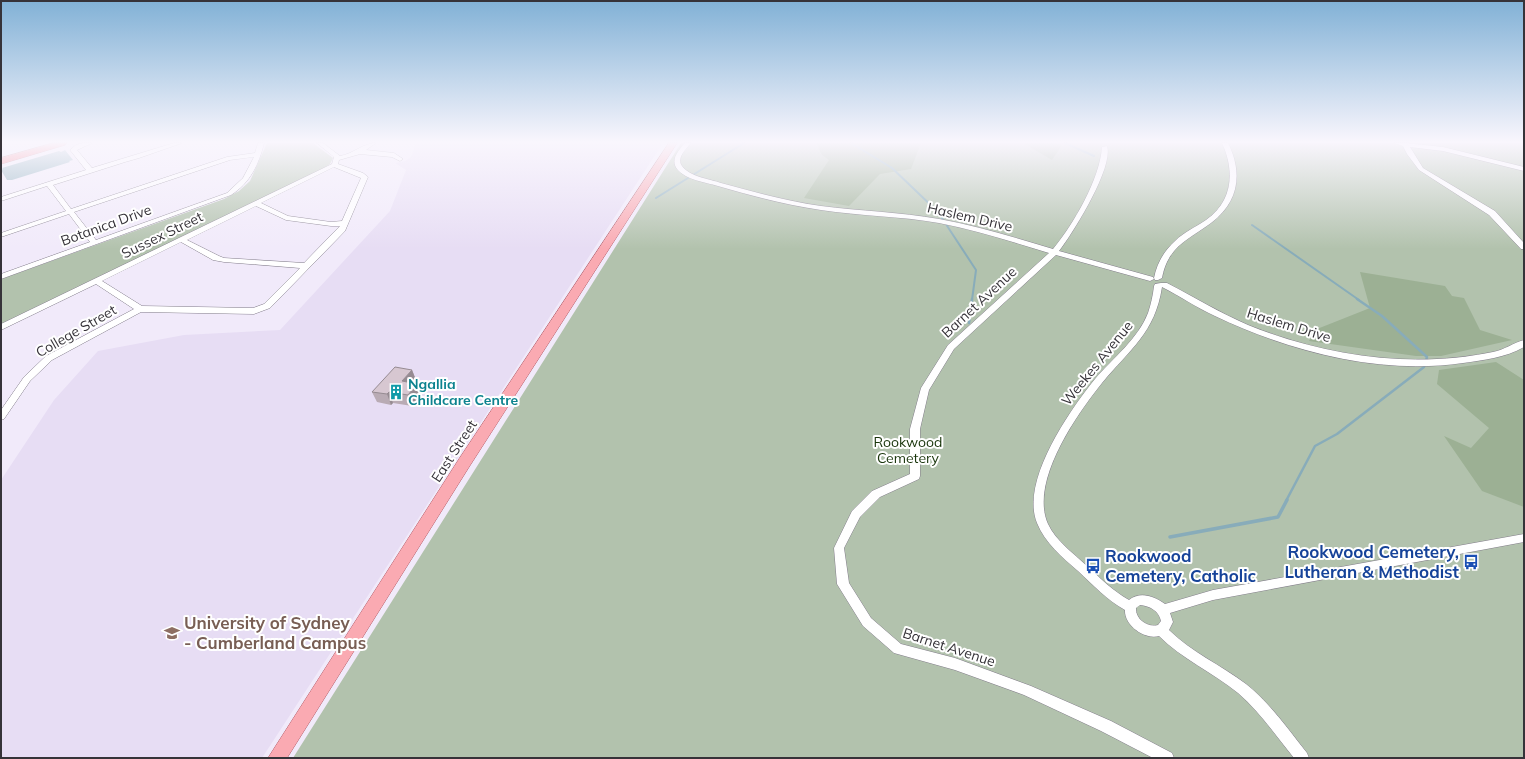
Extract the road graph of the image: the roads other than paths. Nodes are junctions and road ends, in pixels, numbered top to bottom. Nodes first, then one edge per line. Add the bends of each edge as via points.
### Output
1 (67, 178) edge
2 (169, 178) edge
3 (246, 178) edge
4 (303, 178) edge
5 (364, 178) edge
6 (650, 178) edge
7 (703, 178) edge
8 (1097, 178) edge
9 (1234, 178) edge
10 (1436, 178) edge
11 (49, 184) junction
12 (1, 199) edge
13 (256, 203) junction
14 (70, 212) junction
15 (345, 223) junction
16 (1, 235) edge
17 (182, 240) junction
18 (94, 244) junction
19 (1524, 247) edge
20 (1056, 252) junction
21 (307, 266) junction
22 (1, 277) edge
23 (96, 281) junction
24 (1158, 282) junction
25 (140, 309) junction
26 (1, 327) edge
27 (1524, 343) edge
28 (1, 417) edge
29 (1524, 538) edge
30 (1130, 607) junction
31 (1163, 610) junction
32 (1161, 630) junction
33 (277, 758) edge
34 (1167, 758) edge
35 (1302, 758) edge

1 - 11 street
2 - 14 street
3 - 18 street, Botanica Drive via 235,191 222,197
4 - 13 street, Sussex Street
5 - 15 street
6 - 33 main road, East Street via 464,463
7 - 20 street, Haslem Drive via 778,201 940,222
8 - 20 street, Barnet Avenue via 1086,205
9 - 24 street, Weekes Avenue via 1229,197 1221,209 1170,249 1162,265
10 - 19 street via 1492,212
11 - 12 street
11 - 14 street
13 - 15 street via 286,218 331,224
13 - 17 street, Sussex Street
14 - 16 street
14 - 18 street
15 - 21 street via 337,236
17 - 21 street via 224,260
17 - 23 street, Sussex Street
18 - 22 street, Botanica Drive
20 - 24 street, Haslem Drive
20 - 34 street, Barnet Avenue via 951,347 927,384 915,429 915,476 876,494 856,514 840,548 843,584 867,622 898,649 955,664 1027,690 1106,726
21 - 25 street via 267,306 254,311
23 - 25 street
23 - 26 street, Sussex Street
24 - 27 street, Haslem Drive via 1228,319 1278,338 1329,352 1414,363 1459,362 1494,355
24 - 30 street, Weekes Avenue via 1150,320 1135,342 1108,370 1071,418 1050,459 1038,500 1042,522 1055,542 1104,588
25 - 28 street, College Street via 49,358 27,379
29 - 31 street via 1213,595
30 - 31 street via 1138,600 1146,600
30 - 32 street via 1130,615 1139,626 1148,630
31 - 32 street via 1167,622
32 - 35 street via 1252,698

